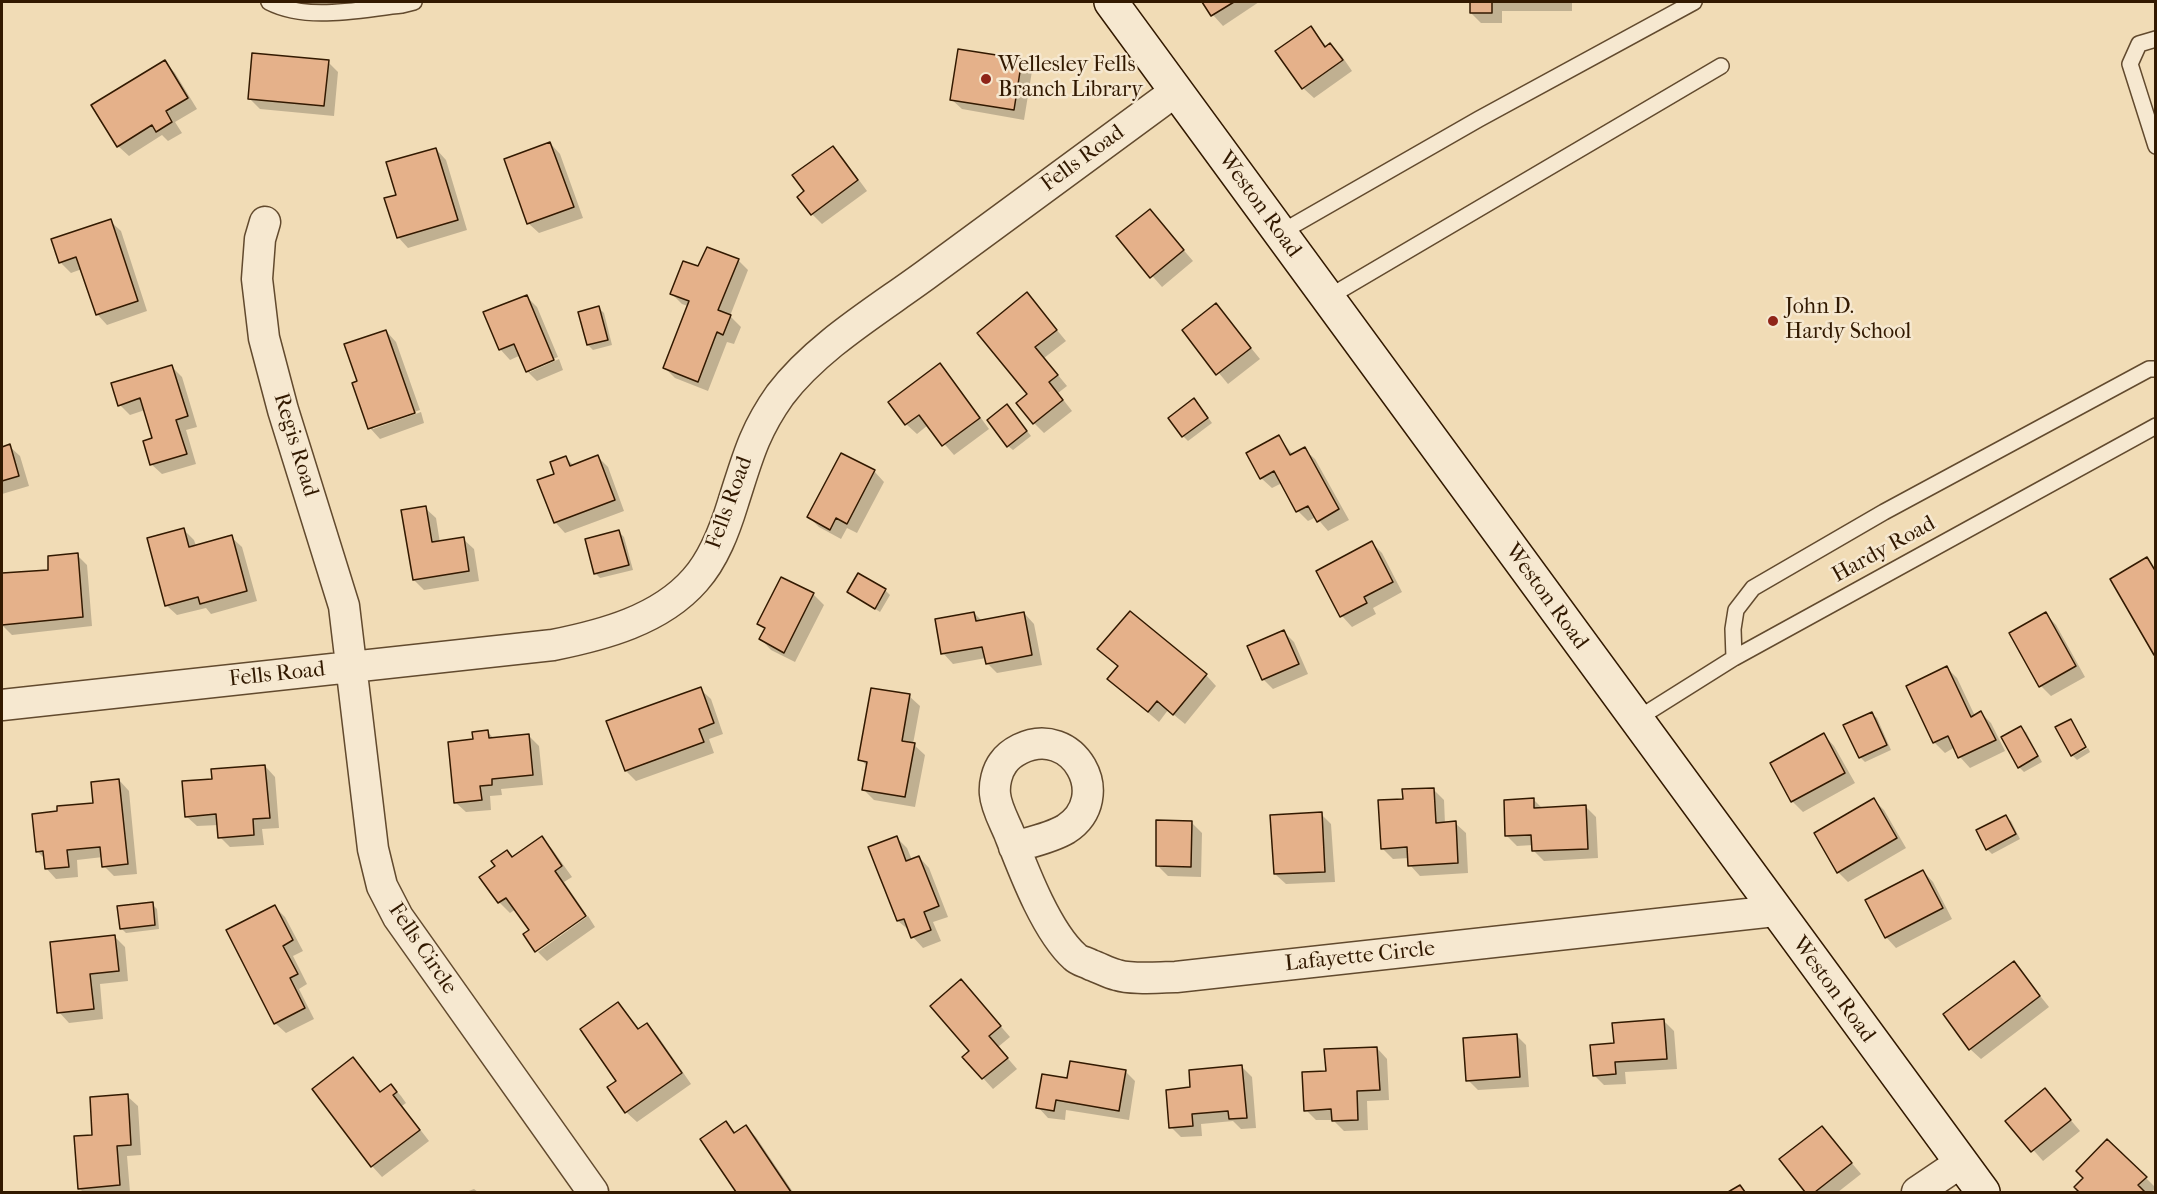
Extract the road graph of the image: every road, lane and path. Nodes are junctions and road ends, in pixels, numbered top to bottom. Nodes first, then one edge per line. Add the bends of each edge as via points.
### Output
1 (269, 2) edge
2 (414, 2) edge
3 (1111, 2) edge
4 (1694, 2) edge
5 (2156, 39) edge
6 (1721, 66) dead end
7 (1176, 90) junction
8 (2156, 146) edge
9 (265, 222) dead end
10 (1280, 233) junction
11 (1327, 298) junction
12 (2156, 369) edge
13 (2156, 426) edge
14 (1734, 658) junction
15 (353, 667) junction
16 (2, 705) edge
17 (1637, 719) junction
18 (1014, 847) dead end
19 (1775, 911) junction
20 (1960, 1163) junction
21 (593, 1192) edge
22 (1917, 1192) edge
23 (1983, 1192) edge

1 - 2 lane via 311,12
3 - 7 main road, Weston Road
4 - 10 lane
5 - 8 lane via 2139,44 2130,64
6 - 11 lane
7 - 10 main road, Weston Road
7 - 15 street, Fells Road via 808,364 782,393 753,439 726,523 707,562 696,579 669,602 627,625 579,640
9 - 15 street, Regis Road via 256,279 264,338 340,588
10 - 11 main road, Weston Road
11 - 17 main road, Weston Road
12 - 14 lane via 2149,369 1884,512 1753,588 1736,610 1732,629
13 - 14 lane, Hardy Road
14 - 17 lane, Hardy Road
15 - 16 street, Fells Road
15 - 21 street, Fells Circle via 370,826 377,870 389,902
17 - 19 main road, Weston Road
18 - 19 street, Lafayette Circle via 1050,925 1076,958 1118,976 1176,977
19 - 20 main road, Weston Road
20 - 22 street
20 - 23 main road, Weston Road

